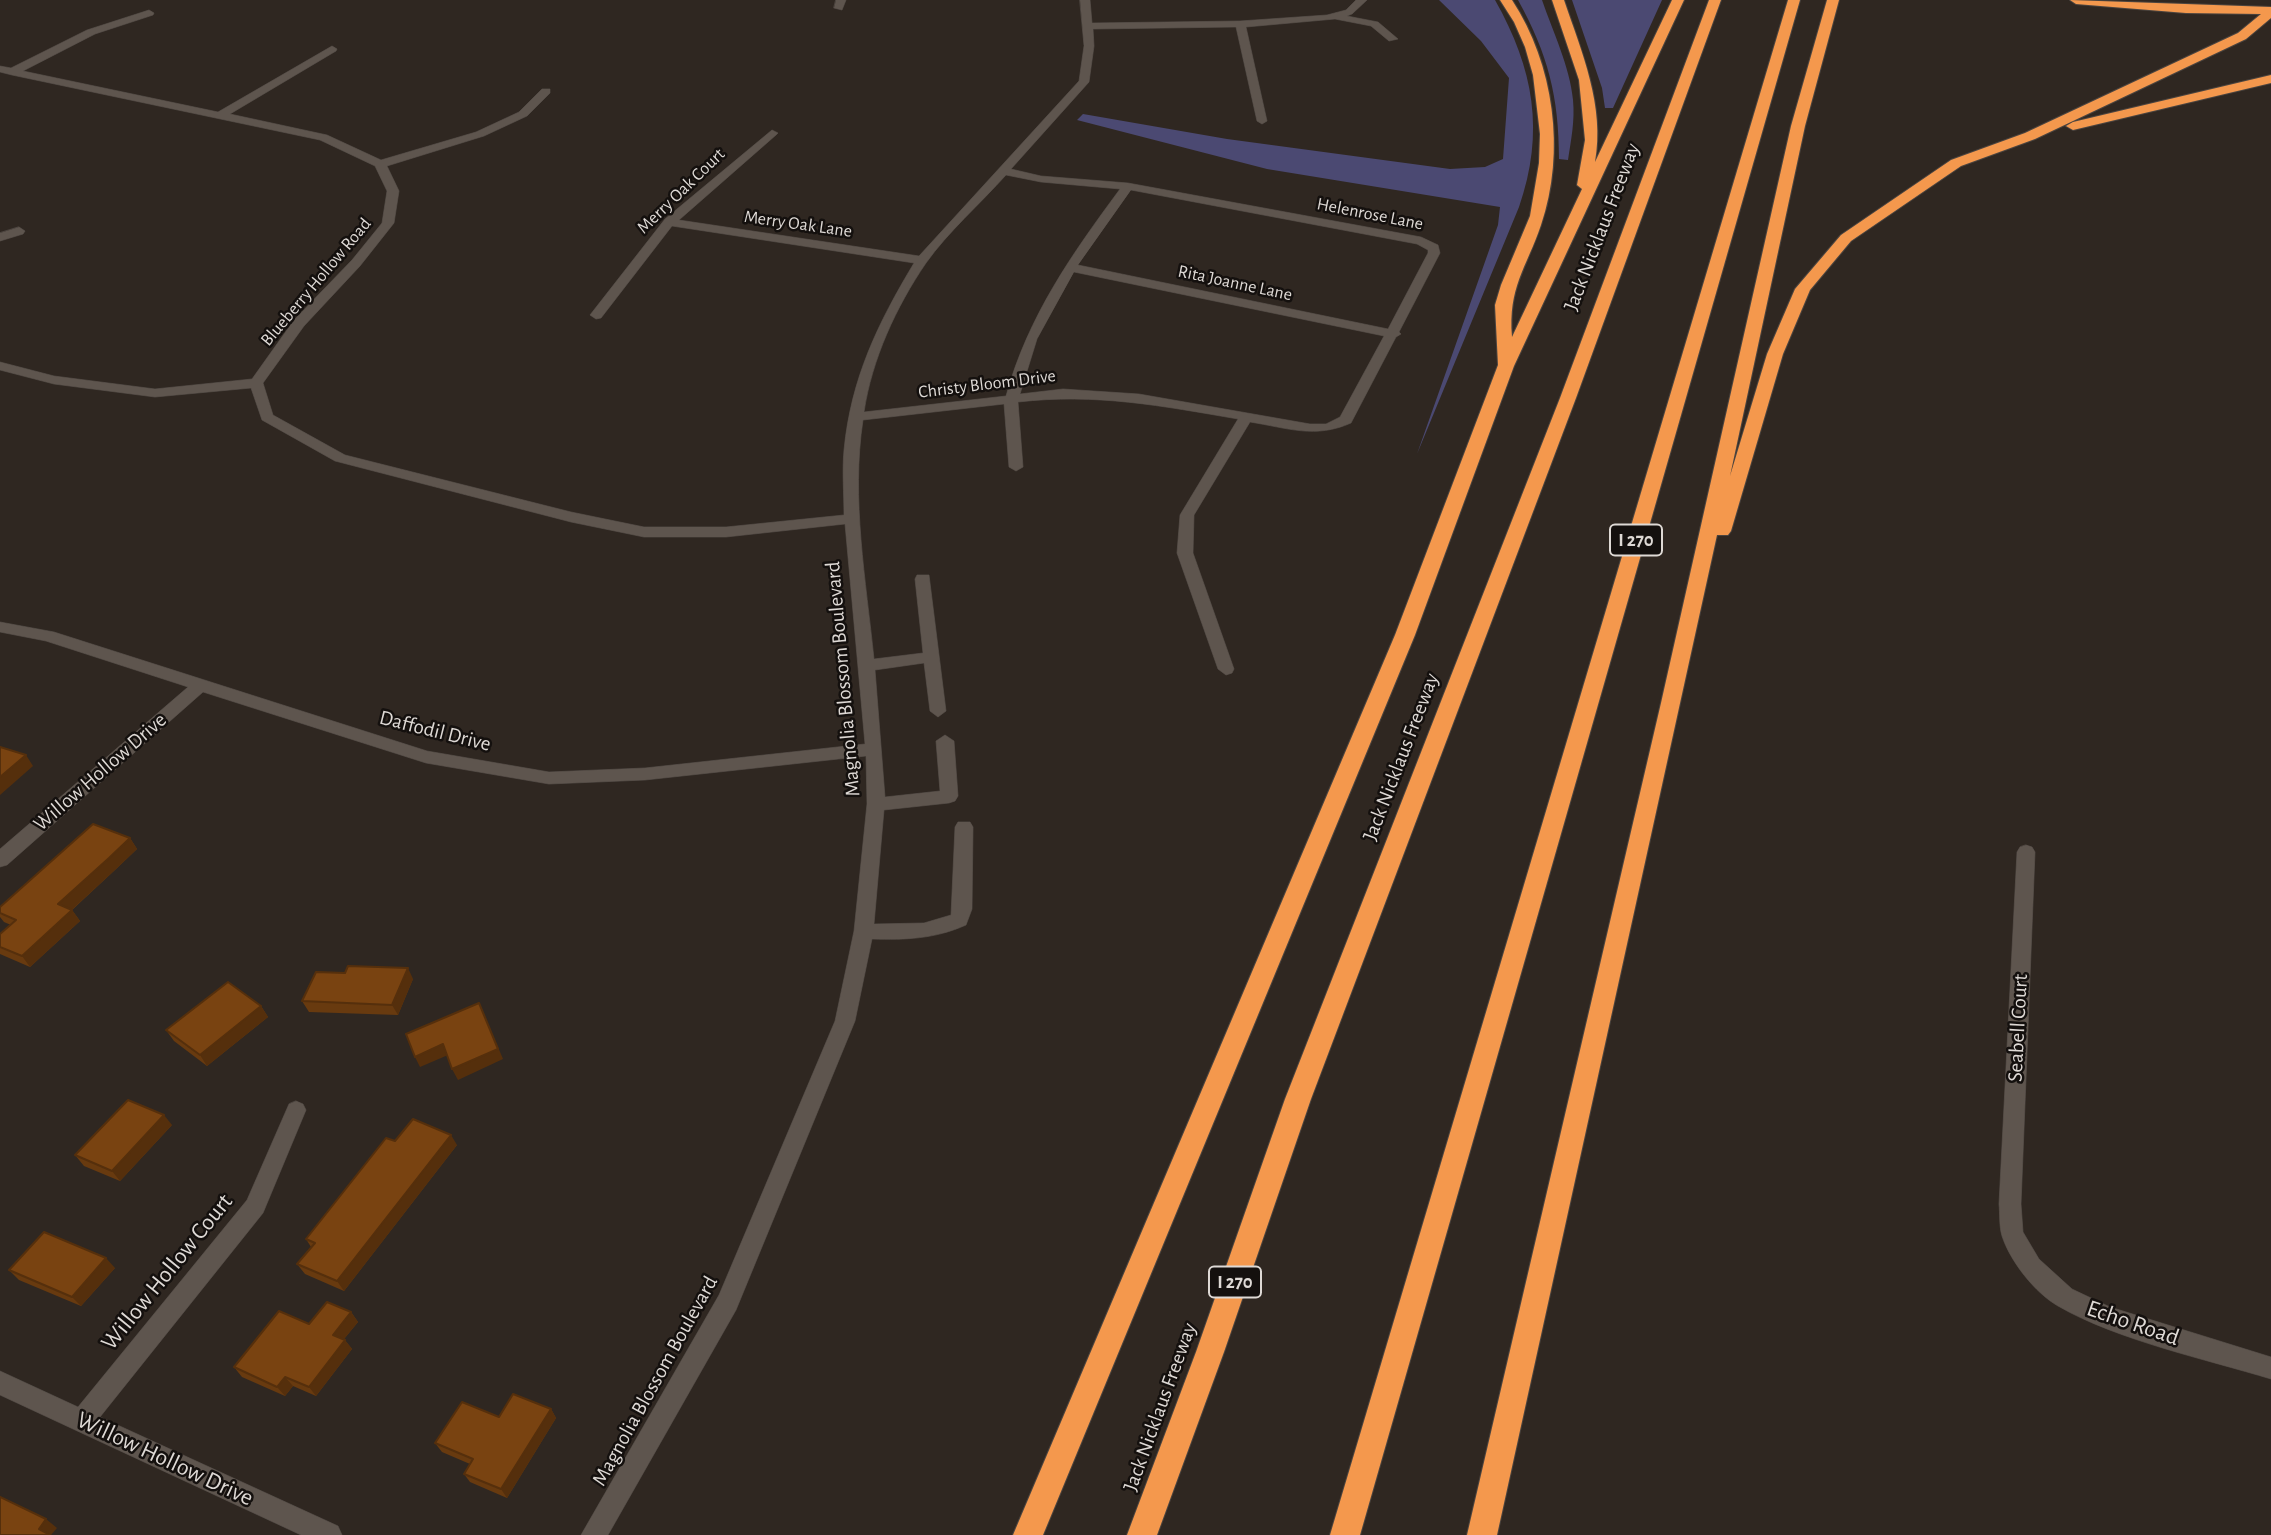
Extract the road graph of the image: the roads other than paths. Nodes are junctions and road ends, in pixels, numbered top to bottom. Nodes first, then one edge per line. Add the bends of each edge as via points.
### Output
1 (1085, 0) edge
2 (1362, 0) edge
3 (1506, 0) edge
4 (1558, 0) edge
5 (1678, 0) edge
6 (1715, 0) edge
7 (1794, 0) edge
8 (1833, 0) edge
9 (2076, 0) edge
10 (2271, 11) edge
11 (149, 13) dead end
12 (1335, 16) junction
13 (1240, 24) junction
14 (1088, 26) junction
15 (1393, 39) dead end
16 (332, 49) dead end
17 (6, 71) edge
18 (2271, 79) edge
19 (546, 91) dead end
20 (222, 114) junction
21 (1262, 121) dead end
22 (772, 133) dead end
23 (2030, 136) junction
24 (380, 164) junction
25 (1004, 171) junction
26 (1128, 186) junction
27 (1579, 214) junction
28 (669, 222) junction
29 (19, 231) dead end
30 (0, 237) edge
31 (922, 260) junction
32 (1069, 267) junction
33 (596, 314) dead end
34 (1394, 334) junction
35 (0, 366) edge
36 (1506, 366) junction
37 (257, 383) junction
38 (1012, 399) junction
39 (856, 417) junction
40 (1246, 417) junction
41 (1016, 467) dead end
42 (852, 519) junction
43 (923, 579) dead end
44 (0, 627) edge
45 (932, 657) junction
46 (866, 665) junction
47 (1226, 669) dead end
48 (201, 685) junction
49 (1671, 703) junction
50 (938, 711) dead end
51 (945, 741) dead end
52 (874, 749) junction
53 (876, 804) junction
54 (964, 827) dead end
55 (2026, 852) dead end
56 (0, 860) edge
57 (864, 931) junction
58 (296, 1110) dead end
59 (2010, 1204) joint
60 (2271, 1368) edge
61 (0, 1383) edge
62 (82, 1421) junction
63 (330, 1535) edge
64 (594, 1535) edge
65 (1028, 1535) edge
66 (1142, 1535) edge
67 (1345, 1535) edge
68 (1482, 1535) edge

1 - 14 street, Magnolia Blossom Boulevard
2 - 12 street via 1349,12
3 - 36 highway via 1529,43 1539,76 1547,155 1537,216 1503,303
4 - 27 highway via 1585,80 1592,140
5 - 27 highway
6 - 66 highway, Jack Nicklaus Freeway / I 270 via 1568,398 1298,1099
7 - 67 highway, I 270
8 - 49 highway via 1798,126
9 - 10 highway
10 - 23 highway via 2242,36
11 - 17 street via 91,32
12 - 13 street
12 - 15 street via 1374,24
13 - 14 street
13 - 21 street
14 - 25 street, Magnolia Blossom Boulevard via 1084,82
16 - 20 street
17 - 20 street
18 - 23 highway
19 - 24 street via 523,114 480,135
20 - 24 street via 323,137
22 - 28 street, Merry Oak Court
23 - 49 highway via 1956,163 1846,239 1803,289 1775,354
24 - 37 street, Blueberry Hollow Road via 393,191 388,223 299,323
25 - 26 street, Helenrose Lane
25 - 31 street, Magnolia Blossom Boulevard
26 - 32 street
26 - 34 street, Helenrose Lane via 1429,244 1434,253
27 - 36 highway
28 - 31 street, Merry Oak Lane
28 - 33 street, Merry Oak Court
29 - 30 street
31 - 39 street, Magnolia Blossom Boulevard via 872,354
32 - 34 street, Rita Joanne Lane
32 - 38 street via 1040,319
34 - 40 street, Helenrose Lane via 1346,420 1336,426 1310,428
35 - 37 street via 54,380 155,393
36 - 65 highway via 1405,635
37 - 42 street via 267,417 340,458 571,517 644,532 726,531
38 - 39 street, Christy Bloom Drive
38 - 40 street, Christy Bloom Drive via 1063,393 1139,398
38 - 41 street
39 - 42 street, Magnolia Blossom Boulevard via 851,451
40 - 47 street via 1187,515 1185,553
42 - 46 street, Magnolia Blossom Boulevard
43 - 45 street
44 - 48 street, Daffodil Drive via 48,636
45 - 46 street
45 - 50 street
46 - 52 street, Magnolia Blossom Boulevard
48 - 52 street, Daffodil Drive via 426,757 549,778 645,774
48 - 56 street, Willow Hollow Drive
49 - 68 highway
51 - 53 street via 948,796
52 - 53 street, Magnolia Blossom Boulevard
53 - 57 street, Magnolia Blossom Boulevard
54 - 57 street via 959,920 916,933
55 - 59 street, Seabell Court
57 - 64 street, Magnolia Blossom Boulevard via 845,1021 728,1302
58 - 62 street, Willow Hollow Court via 255,1206
59 - 60 street, Echo Road via 2012,1234 2031,1266 2064,1297 2106,1317
61 - 62 street, Willow Hollow Drive
62 - 63 street, Willow Hollow Drive

